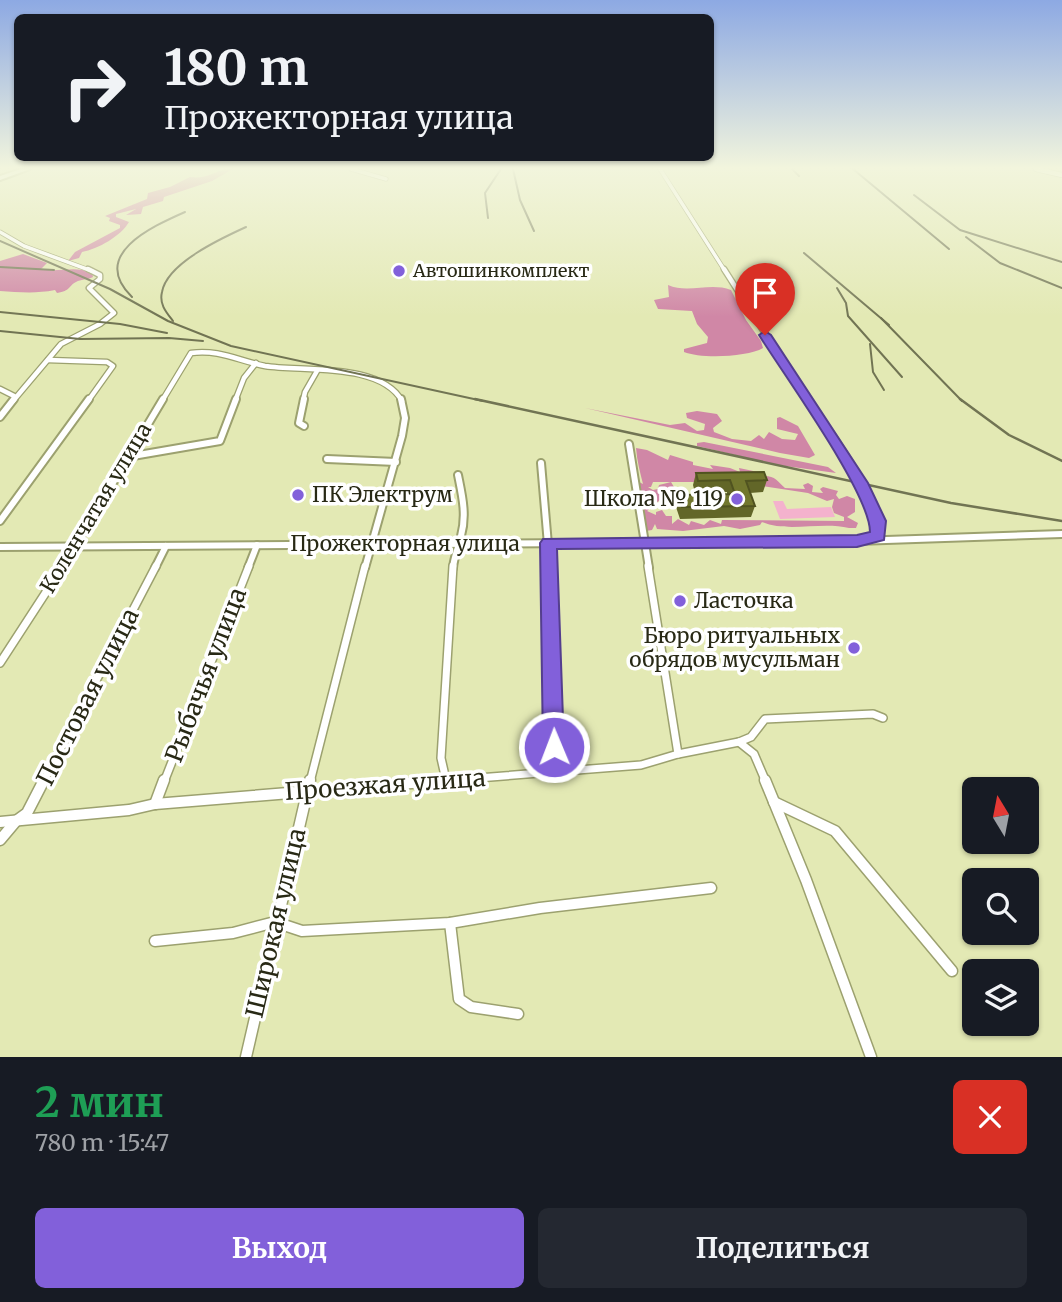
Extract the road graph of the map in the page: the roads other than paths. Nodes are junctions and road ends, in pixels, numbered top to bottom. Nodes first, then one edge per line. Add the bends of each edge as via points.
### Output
1 (691, 218) edge
2 (0, 232) edge
3 (48, 360) junction
4 (256, 363) junction
5 (317, 371) junction
6 (0, 389) edge
7 (14, 396) junction
8 (0, 417) edge
9 (304, 426) dead end
10 (629, 444) dead end
11 (127, 457) junction
12 (327, 459) dead end
13 (396, 462) junction
14 (541, 463) dead end
15 (458, 475) dead end
16 (0, 521) edge
17 (1062, 534) edge
18 (857, 541) junction
19 (646, 542) junction
20 (549, 543) junction
21 (457, 544) junction
22 (257, 545) junction
23 (371, 545) junction
24 (166, 546) junction
25 (0, 547) edge
26 (75, 547) junction
27 (0, 663) edge
28 (883, 718) dead end
29 (739, 742) junction
30 (678, 754) junction
31 (554, 772) junction
32 (446, 780) junction
33 (306, 791) junction
34 (774, 802) junction
35 (155, 804) junction
36 (16, 821) junction
37 (0, 822) edge
38 (0, 840) edge
39 (711, 888) dead end
40 (275, 922) junction
41 (450, 923) junction
42 (155, 940) dead end
43 (952, 971) dead end
44 (518, 1014) dead end
45 (246, 1057) edge
46 (871, 1057) edge

1 - 18 street via 865,492 880,532
2 - 3 street via 100,275 89,288 114,313 55,349
3 - 7 street
3 - 16 street via 113,366
4 - 5 street
4 - 11 street via 244,378 220,441
4 - 11 street, Коленчатая улица via 222,351 191,353
5 - 9 street via 305,392 299,423
5 - 13 street, Широкая улица via 357,375 391,387 405,404
6 - 7 street
7 - 8 street
10 - 19 street
11 - 26 street, Коленчатая улица
12 - 13 street
13 - 23 street, Широкая улица
14 - 20 street
15 - 21 street via 464,504
17 - 18 street, Прожекторная улица
18 - 19 street, Прожекторная улица
19 - 20 street, Прожекторная улица
19 - 30 street via 650,595
20 - 21 street, Прожекторная улица
20 - 31 street
21 - 23 street, Прожекторная улица
21 - 32 street via 441,758
22 - 23 street, Прожекторная улица
22 - 24 street, Прожекторная улица
22 - 35 street, Рыбачья улица
23 - 33 street, Широкая улица
24 - 26 street, Прожекторная улица
24 - 36 street, Постовая улица via 27,813
25 - 26 street, Прожекторная улица
26 - 27 street, Коленчатая улица
28 - 29 street via 873,714 765,719 751,737
29 - 30 street, Проезжая улица
29 - 34 street via 754,754
30 - 31 street, Проезжая улица via 641,765
31 - 32 street, Проезжая улица
32 - 33 street, Проезжая улица
33 - 35 street, Проезжая улица
33 - 40 street, Широкая улица
34 - 43 street via 835,831
34 - 46 street
35 - 36 street, Проезжая улица
36 - 37 street, Проезжая улица
36 - 38 street, Постовая улица
39 - 41 street
40 - 41 street via 302,931
40 - 42 street via 233,933
40 - 45 street, Широкая улица
41 - 44 street via 459,999 471,1007

